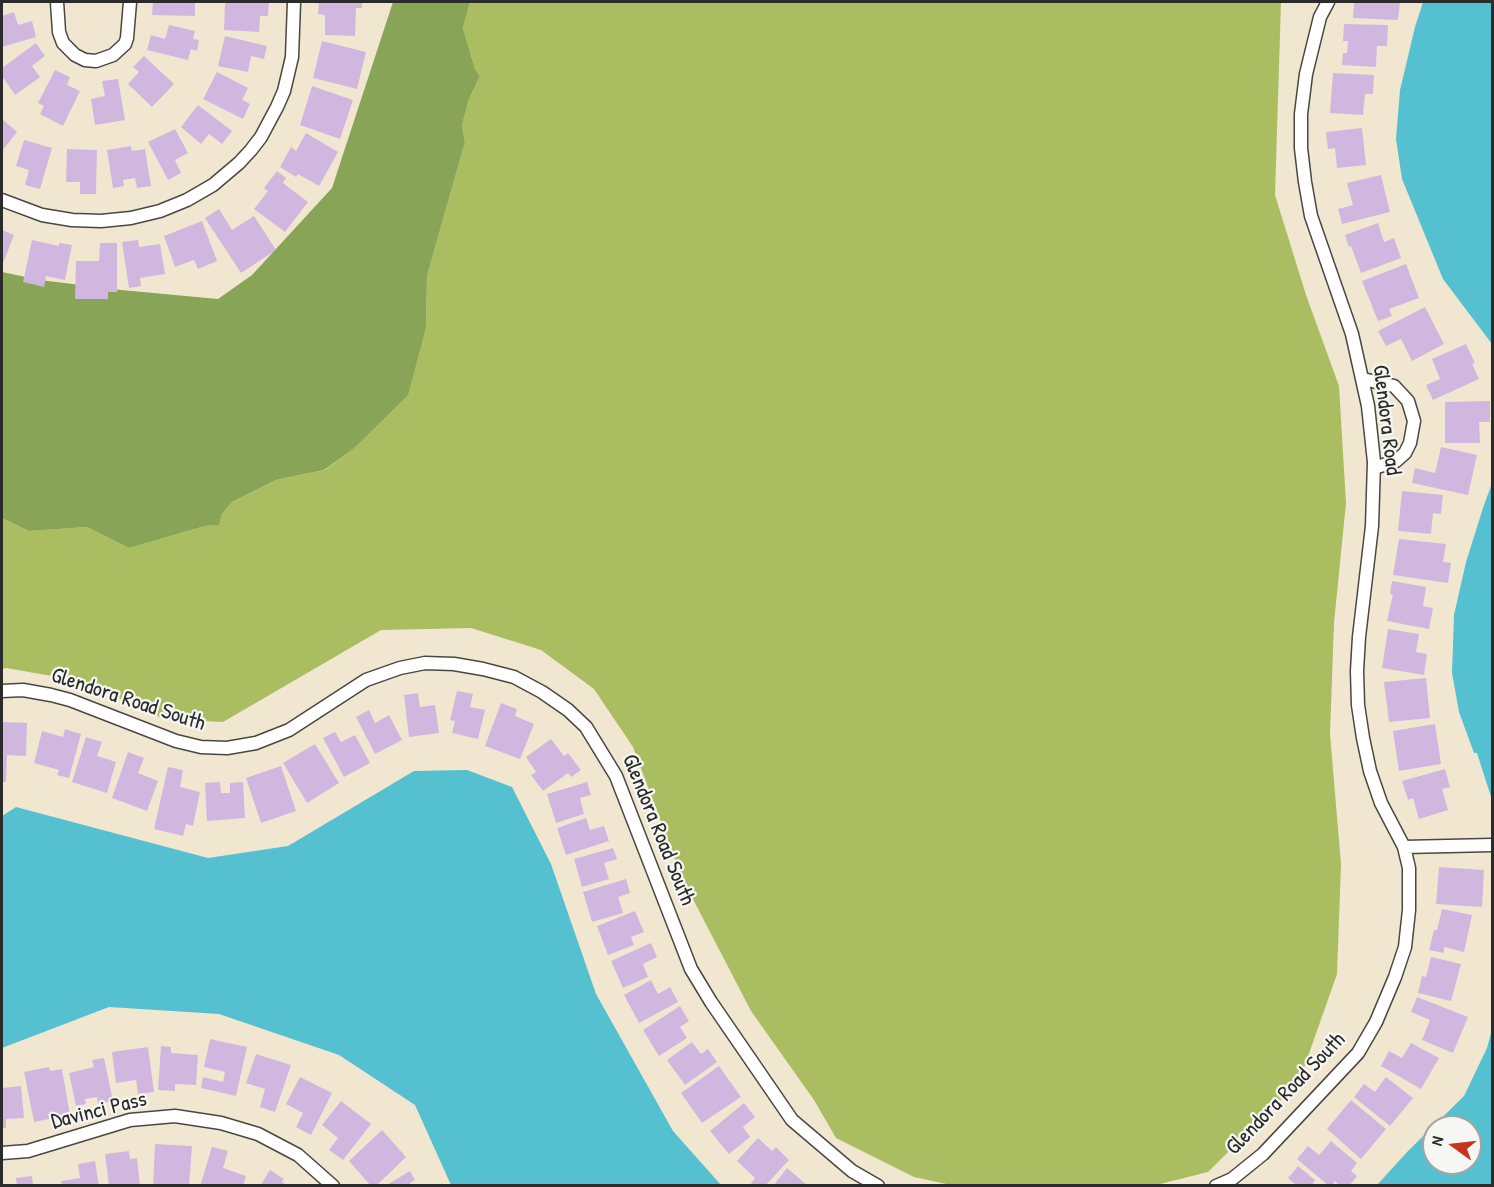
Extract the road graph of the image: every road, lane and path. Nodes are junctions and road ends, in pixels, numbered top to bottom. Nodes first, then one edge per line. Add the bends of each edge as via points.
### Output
1 (57, 2) edge
2 (129, 2) edge
3 (294, 2) edge
4 (1328, 2) edge
5 (2, 200) edge
6 (1362, 379) junction
7 (1374, 468) junction
8 (2, 691) edge
9 (1488, 845) edge
10 (1404, 847) junction
11 (2, 1153) edge
12 (333, 1185) edge
13 (878, 1185) edge
14 (1216, 1185) edge

1 - 2 street via 58,32 63,43 75,55 96,61 112,56 125,44
3 - 5 street via 292,57 277,106 251,150 213,185 160,211 101,221 42,215
4 - 6 street, Glendora Road via 1320,17 1306,74 1301,148 1311,216 1352,334
6 - 7 street, Glendora Road
6 - 7 street via 1394,386 1408,401 1414,421 1405,453 1396,461
7 - 10 street, Glendora Road via 1357,671 1358,705 1370,771 1381,803
8 - 13 street, Glendora Road South via 51,695 176,741 227,748 256,743 289,730 366,680 425,663 483,669 514,677 542,692 586,727 616,776 691,969 711,1002 792,1120 852,1171
9 - 10 street
10 - 14 street, Glendora Road South via 1409,868 1405,947 1376,1022 1358,1053 1263,1155 1232,1179
11 - 12 street, Davinci Pass via 28,1150 130,1120 175,1116 258,1134 298,1155

